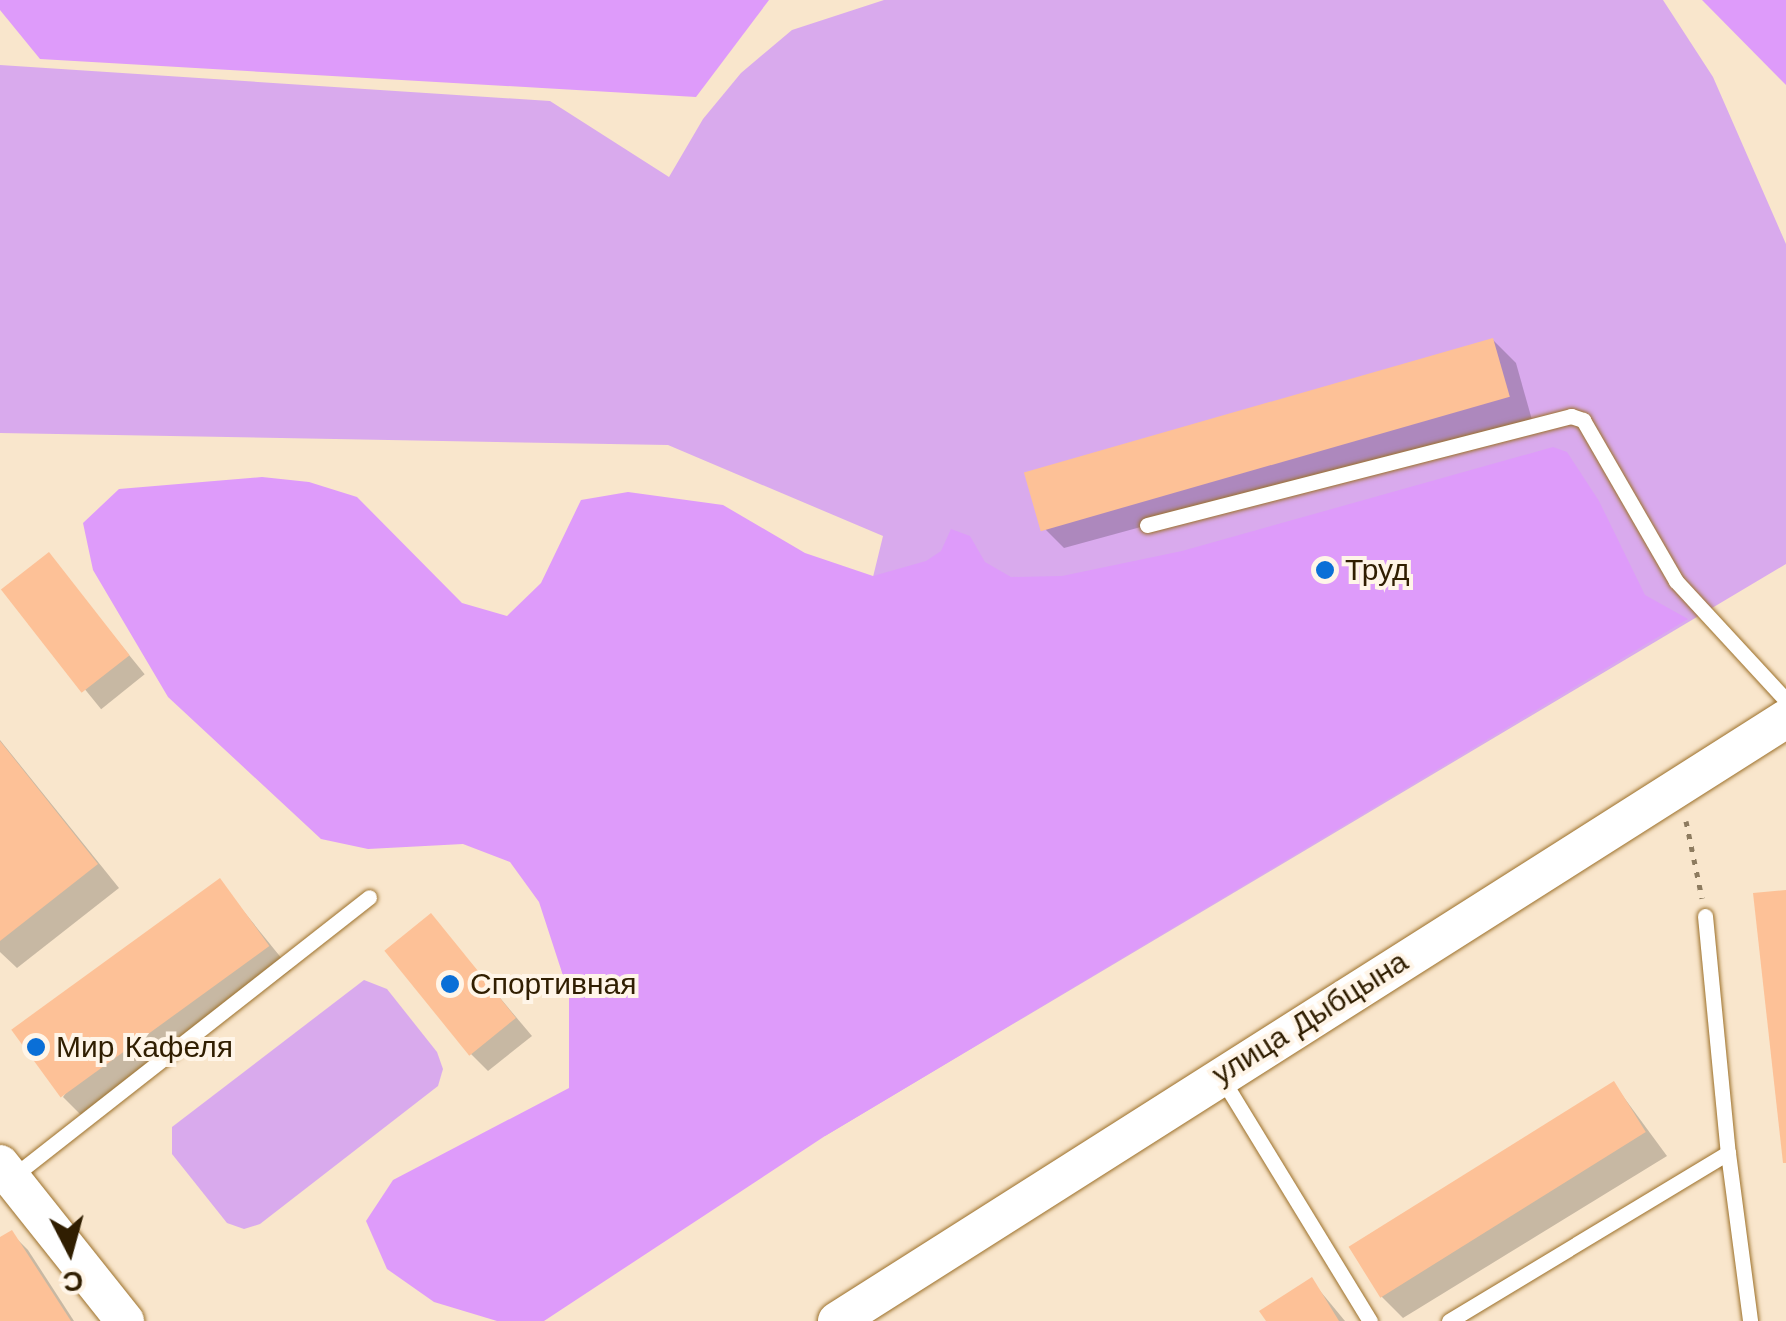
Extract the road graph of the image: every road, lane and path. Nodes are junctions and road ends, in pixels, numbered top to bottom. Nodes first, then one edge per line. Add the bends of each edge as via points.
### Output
1 (1147, 525) dead end
2 (1786, 700) edge
3 (1786, 719) edge
4 (1679, 784) junction
5 (369, 897) dead end
6 (1706, 916) joint
7 (1220, 1074) junction
8 (1728, 1152) junction
9 (6, 1171) edge
10 (125, 1321) edge
11 (837, 1321) edge
12 (1370, 1321) edge
13 (1449, 1321) edge
14 (1750, 1321) edge

1 - 2 lane via 1571,416 1583,420 1676,580
3 - 4 street, улица Дыбцына
4 - 6 path
4 - 7 street, улица Дыбцына
5 - 9 lane
6 - 8 lane
7 - 11 street, улица Дыбцына
7 - 12 lane
8 - 13 lane
8 - 14 lane
9 - 10 street

